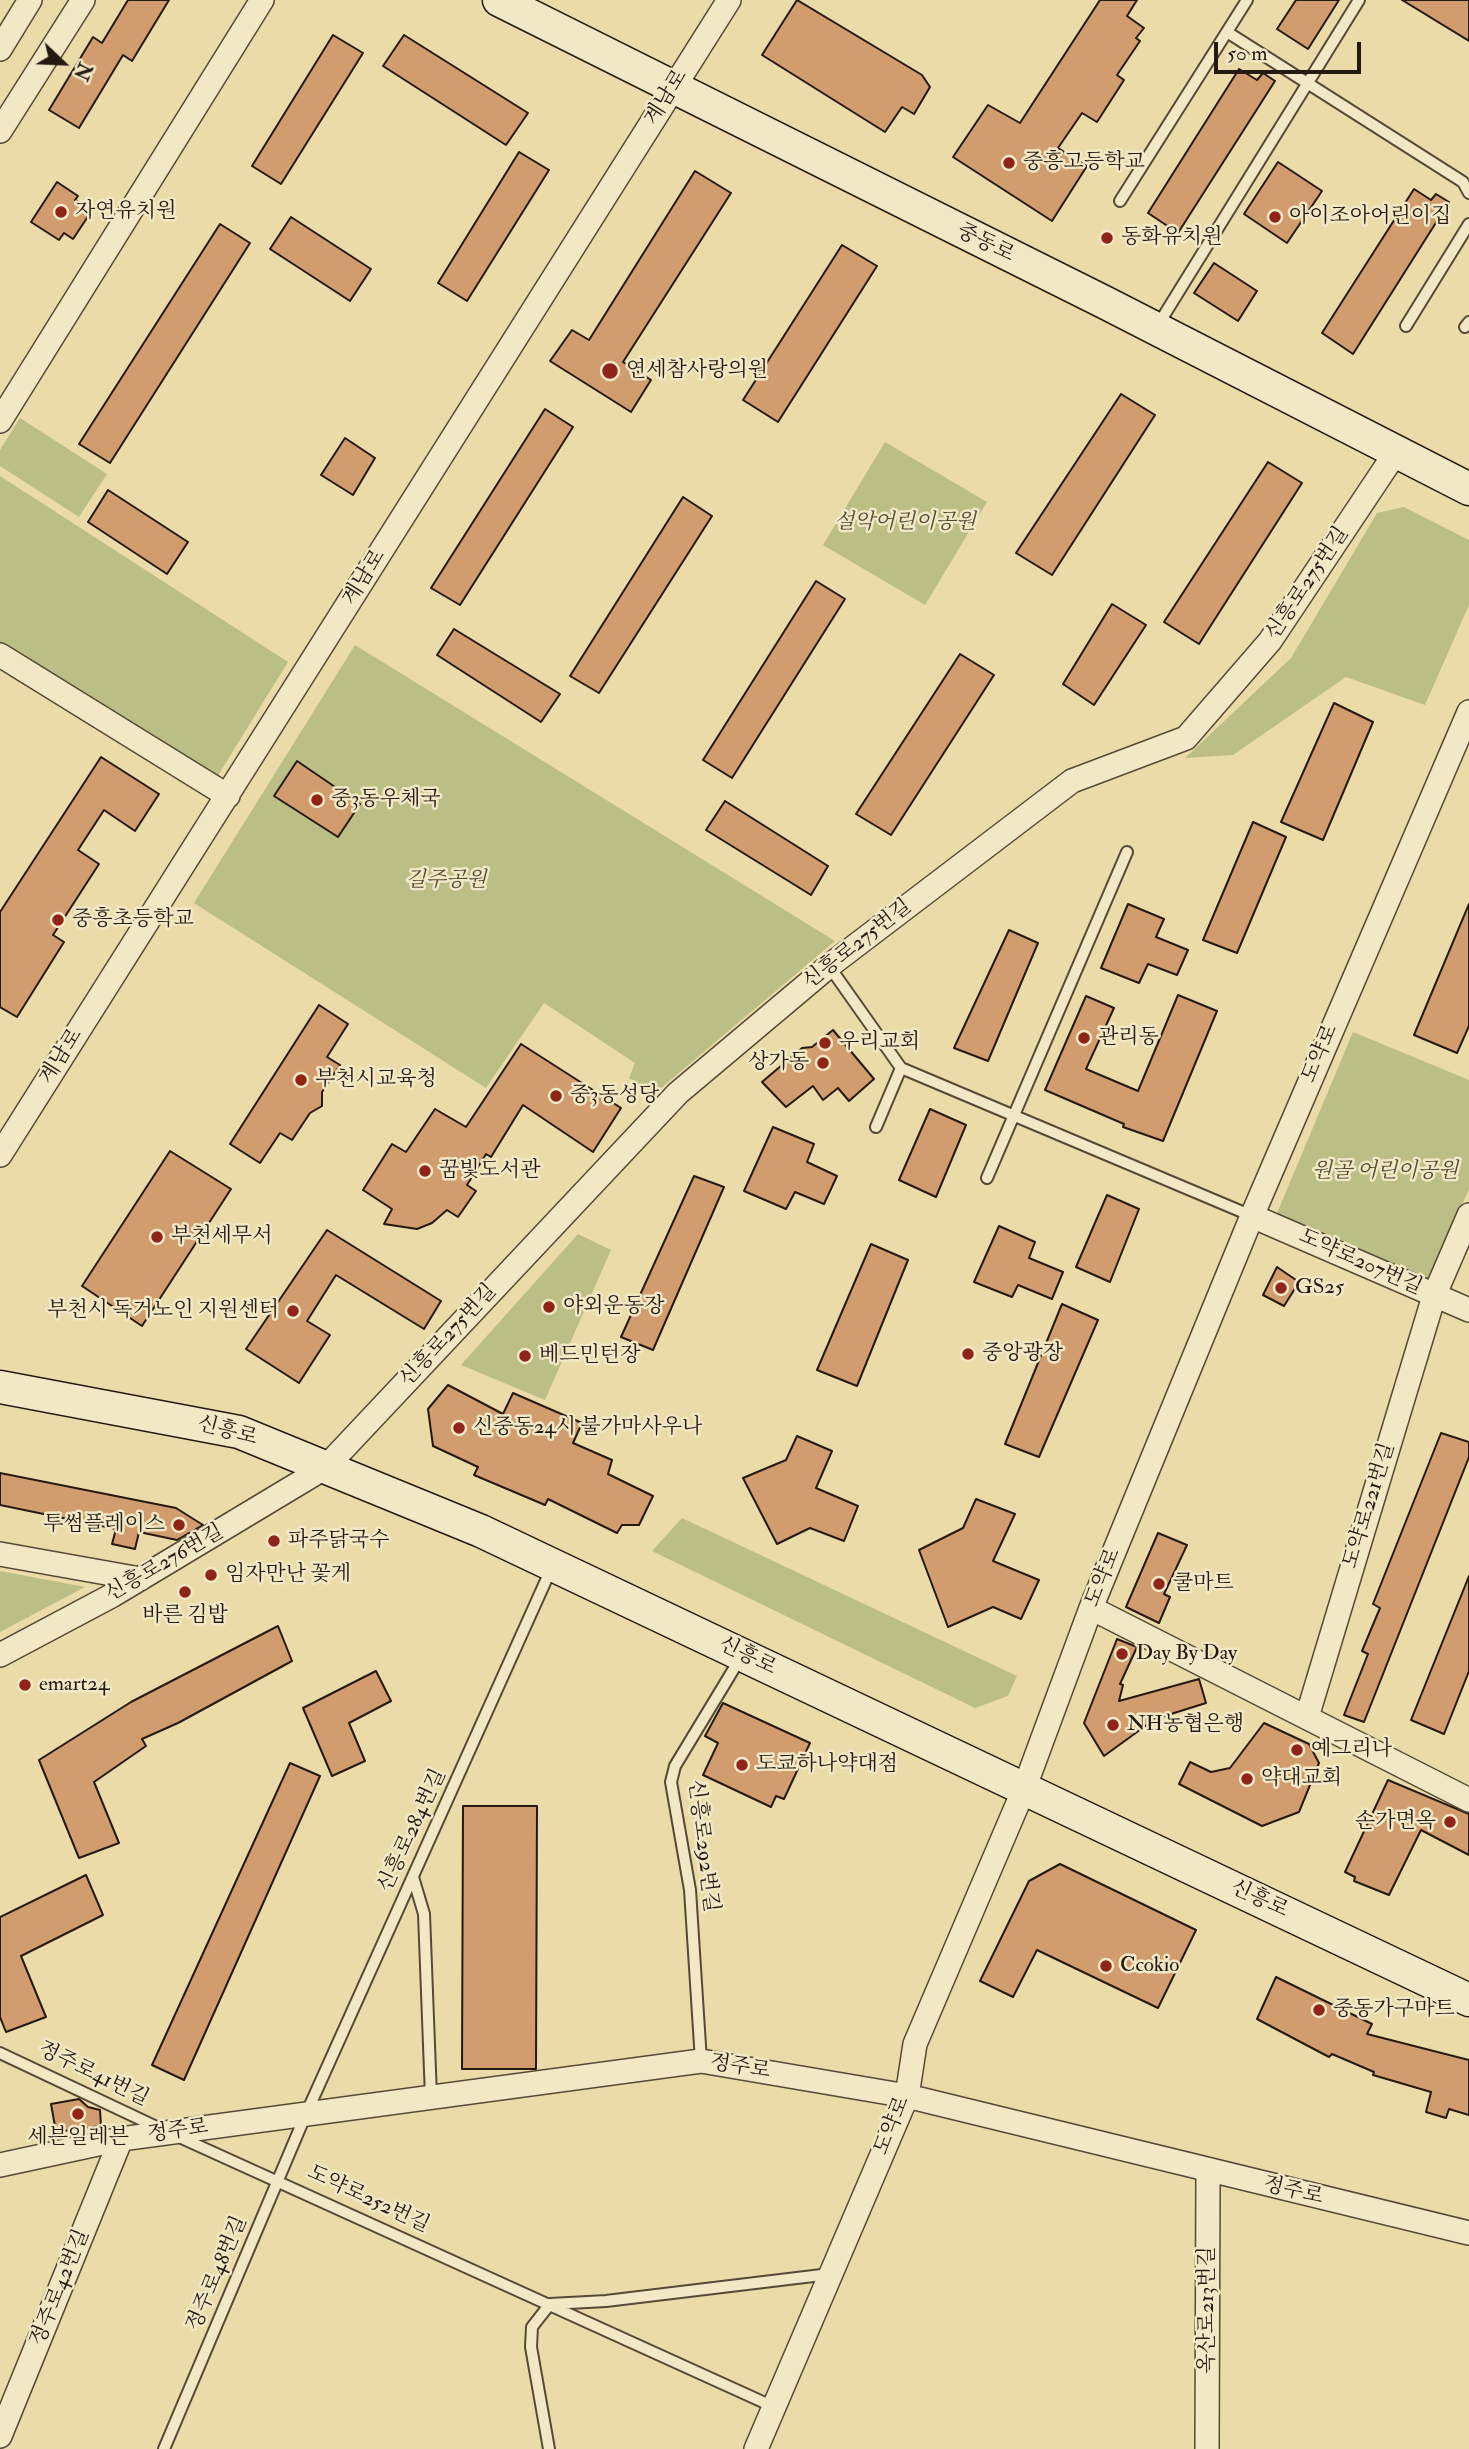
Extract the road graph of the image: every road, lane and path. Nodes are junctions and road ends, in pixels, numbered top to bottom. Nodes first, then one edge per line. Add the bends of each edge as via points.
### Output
1 (30, 0) edge
2 (83, 0) edge
3 (262, 0) edge
4 (499, 0) edge
5 (729, 0) edge
6 (1247, 0) edge
7 (1360, 0) edge
8 (1227, 32) junction
9 (0, 49) edge
10 (1309, 86) junction
11 (674, 87) junction
12 (0, 131) edge
13 (1466, 177) edge
14 (1469, 193) edge
15 (1120, 201) dead end
16 (1469, 224) edge
17 (1406, 326) dead end
18 (1155, 329) junction
19 (0, 421) edge
20 (1396, 452) junction
21 (1469, 489) edge
22 (0, 655) edge
23 (1467, 722) edge
24 (228, 796) junction
25 (1127, 852) dead end
26 (830, 966) junction
27 (901, 1068) junction
28 (1014, 1115) junction
29 (876, 1127) dead end
30 (0, 1155) edge
31 (987, 1178) dead end
32 (1469, 1215) edge
33 (1252, 1216) junction
34 (1434, 1296) junction
35 (1469, 1310) edge
36 (0, 1388) edge
37 (326, 1467) junction
38 (0, 1553) edge
39 (553, 1564) junction
40 (140, 1579) junction
41 (1091, 1608) junction
42 (742, 1654) junction
43 (0, 1655) edge
44 (1307, 1717) junction
45 (1024, 1789) junction
46 (1469, 1800) edge
47 (413, 1877) junction
48 (1469, 2000) edge
49 (0, 2053) edge
50 (701, 2061) junction
51 (907, 2096) junction
52 (431, 2097) junction
53 (306, 2114) junction
54 (169, 2133) junction
55 (121, 2139) junction
56 (0, 2165) edge
57 (1208, 2172) junction
58 (278, 2180) junction
59 (1469, 2233) edge
60 (831, 2274) junction
61 (550, 2304) junction
62 (774, 2407) junction
63 (0, 2436) edge
64 (0, 2446) edge
65 (6, 2449) edge
66 (164, 2449) edge
67 (549, 2449) edge
68 (756, 2449) edge
69 (1207, 2449) edge

1 - 9 street
2 - 12 street
3 - 19 street
4 - 11 street, 중동로
5 - 11 street, 계남로
6 - 8 lane
7 - 10 lane
8 - 10 lane
8 - 15 lane
10 - 13 lane
10 - 18 lane
11 - 18 street, 중동로
11 - 24 street, 계남로
13 - 14 lane
16 - 17 lane
18 - 20 street, 중동로
20 - 21 street, 중동로
20 - 26 street, 신흥로275번길 via 1270,641 1186,738 1072,781
22 - 24 street
23 - 33 street, 도약로
24 - 30 street, 계남로
25 - 28 lane
26 - 27 lane
26 - 37 street, 신흥로275번길 via 678,1093
27 - 28 lane
27 - 29 lane
28 - 31 lane
28 - 33 lane
32 - 34 street, 도약로221번길
33 - 34 street, 도약로207번길
33 - 41 street, 도약로
34 - 35 street, 도약로207번길
34 - 44 street, 도약로221번길
36 - 37 street, 신흥로 via 239,1432
37 - 39 street, 신흥로
37 - 40 street, 신흥로276번길
38 - 40 street
39 - 42 street, 신흥로
39 - 47 lane, 신흥로284번길
40 - 43 street, 신흥로276번길
41 - 44 street
41 - 45 street, 도약로
42 - 45 street, 신흥로
42 - 50 lane, 신흥로292번길 via 675,1766 671,1783 691,1890
44 - 46 street
45 - 48 street, 신흥로
45 - 51 street, 도약로 via 915,2044
47 - 52 lane via 424,1914
47 - 53 lane, 신흥로284번길
49 - 54 lane, 정주로41번길
50 - 51 street, 정주로
50 - 52 street, 정주로
51 - 57 street, 정주로
51 - 60 street, 도약로
52 - 53 street, 정주로
53 - 54 street, 정주로
53 - 58 lane, 정주로48번길
54 - 55 street, 정주로
54 - 58 lane, 도약로252번길
55 - 56 street, 정주로
55 - 63 street, 정주로42번길
57 - 59 street, 정주로
57 - 69 street, 옥산로213번길
58 - 61 lane, 도약로252번길
58 - 66 lane, 정주로48번길
60 - 61 lane
60 - 62 street, 도약로
61 - 62 lane, 도약로252번길
61 - 67 lane via 532,2327 531,2347
62 - 68 street, 도약로
64 - 65 street

